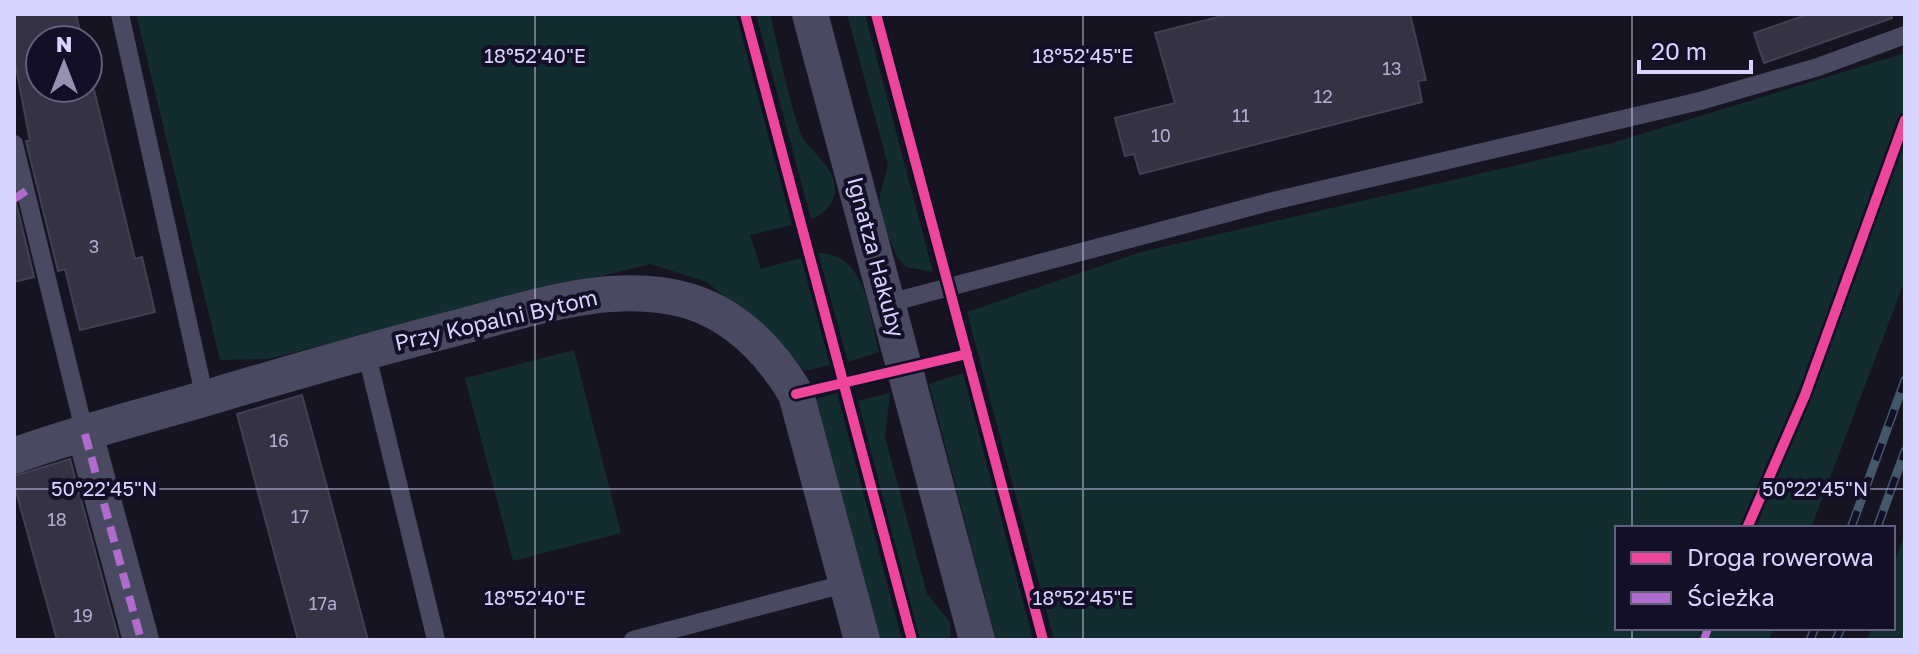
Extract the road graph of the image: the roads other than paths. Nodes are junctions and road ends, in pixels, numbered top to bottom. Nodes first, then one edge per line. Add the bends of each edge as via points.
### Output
1 (120, 14) edge
2 (810, 14) edge
3 (1905, 35) edge
4 (14, 144) edge
5 (889, 303) junction
6 (366, 351) junction
7 (205, 399) junction
8 (85, 434) junction
9 (14, 456) edge
10 (848, 583) junction
11 (141, 640) edge
12 (436, 640) edge
13 (633, 640) edge
14 (862, 640) edge
15 (977, 640) edge

1 - 7 lane
2 - 5 street, Ignatza Hakuby
3 - 5 lane via 1700,101 1273,201
4 - 8 lane
5 - 15 street, Ignatza Hakuby
6 - 7 street, Przy Kopalni Bytom
6 - 10 street, Przy Kopalni Bytom via 583,297 623,293 689,301 740,327 776,360 796,394
6 - 12 lane
7 - 8 street, Przy Kopalni Bytom
8 - 9 street, Przy Kopalni Bytom
8 - 11 street
10 - 13 lane
10 - 14 street, Przy Kopalni Bytom

